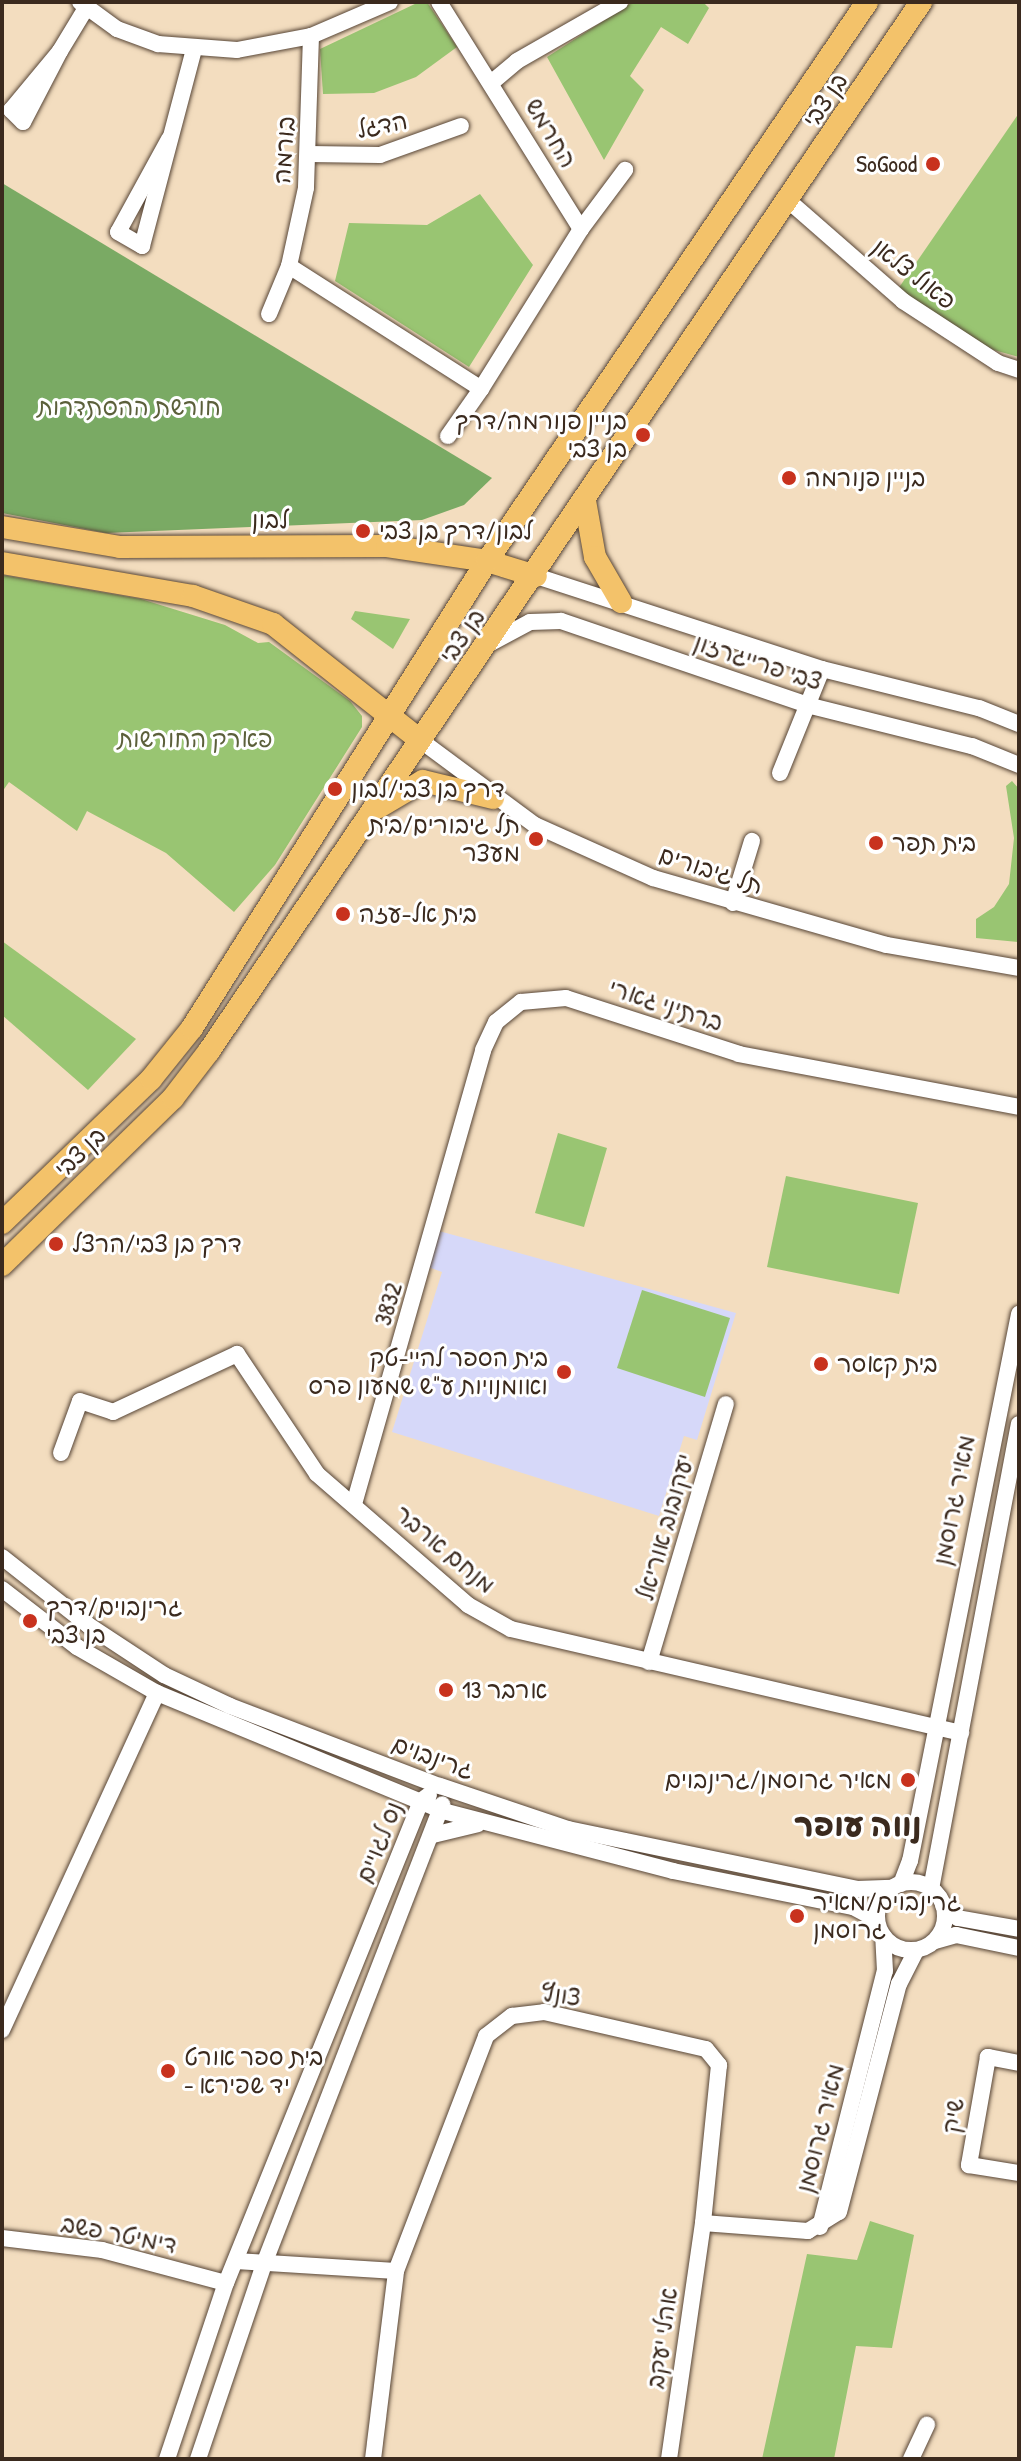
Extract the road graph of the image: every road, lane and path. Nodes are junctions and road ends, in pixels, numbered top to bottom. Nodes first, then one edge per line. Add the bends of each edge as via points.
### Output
1 (390, 2) edge
2 (439, 2) edge
3 (620, 2) edge
4 (867, 2) edge
5 (921, 2) edge
6 (83, 5) edge
7 (371, 6) edge
8 (311, 36) junction
9 (194, 49) junction
10 (60, 51) dead end
11 (491, 83) junction
12 (461, 126) dead end
13 (169, 139) junction
14 (309, 154) junction
15 (625, 170) dead end
16 (790, 202) junction
17 (581, 229) junction
18 (289, 266) junction
19 (269, 314) dead end
20 (1019, 370) edge
21 (481, 389) junction
22 (448, 436) dead end
23 (585, 501) junction
24 (2, 527) edge
25 (487, 561) junction
26 (2, 563) edge
27 (536, 576) junction
28 (621, 602) junction
29 (487, 647) junction
30 (822, 669) junction
31 (811, 706) junction
32 (393, 716) junction
33 (1019, 724) edge
34 (420, 740) junction
35 (1019, 765) edge
36 (780, 773) dead end
37 (493, 798) junction
38 (362, 821) junction
39 (752, 841) dead end
40 (733, 903) junction
41 (1019, 968) edge
42 (1019, 1107) edge
43 (442, 1209) joint
44 (2, 1223) edge
45 (2, 1265) edge
46 (1019, 1314) edge
47 (726, 1404) dead end
48 (1019, 1424) edge
49 (61, 1453) dead end
50 (354, 1504) junction
51 (2, 1557) edge
52 (2, 1589) edge
53 (649, 1662) junction
54 (157, 1693) junction
55 (935, 1725) junction
56 (961, 1733) junction
57 (440, 1786) junction
58 (394, 1790) junction
59 (421, 1801) junction
60 (443, 1811) junction
61 (487, 1823) junction
62 (410, 1831) junction
63 (433, 1835) junction
64 (896, 1886) junction
65 (931, 1889) junction
66 (943, 1905) junction
67 (880, 1928) junction
68 (1019, 1929) edge
69 (935, 1941) junction
70 (1019, 1948) edge
71 (916, 1951) junction
72 (2, 2030) edge
73 (1019, 2063) edge
74 (1019, 2173) edge
75 (703, 2223) junction
76 (820, 2227) junction
77 (2, 2238) edge
78 (236, 2261) junction
79 (264, 2264) junction
80 (396, 2271) junction
81 (226, 2283) junction
82 (927, 2425) dead end
83 (167, 2459) edge
84 (198, 2459) edge
85 (373, 2459) edge
86 (669, 2459) edge
87 (911, 2459) edge

1 - 7 street
2 - 11 street, החרמש
3 - 11 street via 517,61
4 - 25 main road, בן צבי
5 - 16 main road, בן צבי
6 - 9 street via 117,29 158,44
6 - 10 street
7 - 8 street
8 - 9 street via 267,47
8 - 14 street, בורמה
9 - 13 street
11 - 17 street, החרמש
12 - 14 street, הדגל via 380,155
13 - 13 street via 118,232 142,246 146,231
14 - 18 street, בורמה
15 - 17 street
16 - 20 street, פאול צלאן via 903,301 998,363
16 - 23 main road, בן צבי
17 - 21 street
18 - 19 street, בורמה
18 - 21 street
21 - 22 street
23 - 27 main road, בן צבי
23 - 28 main road via 595,557
24 - 25 main road, לבון via 120,547 387,546
25 - 27 main road, לבון
25 - 32 main road, בן צבי
26 - 32 main road via 193,596 242,611 309,647
27 - 28 street, צבי פרייגרזון
27 - 29 main road, בן צבי
28 - 30 street, צבי פרייגרזון
29 - 31 street, צבי פרייגרזון via 516,627 551,619
29 - 34 main road, בן צבי
30 - 31 street
30 - 33 street, צבי פרייגרזון via 979,708
31 - 35 street, צבי פרייגרזון via 972,746
31 - 36 street
32 - 34 main road
32 - 44 main road, בן צבי via 192,1028 151,1079
34 - 37 street, תל גיבורים
34 - 38 main road, בן צבי
37 - 38 main road via 423,781
37 - 40 street, תל גיבורים via 596,854
38 - 45 main road, בן צבי via 173,1098
39 - 40 street
40 - 41 street, תל גיבורים via 887,945
42 - 43 street, ברתיני גארי via 739,1054 566,998 534,998 509,1009 496,1022 483,1050
43 - 50 street, 3832
46 - 55 street, מאיר גרוסמן
47 - 53 street, יעקובוב אוריאל
48 - 56 street, מאיר גרוסמן
49 - 50 street, מנחם ארבר via 80,1401 113,1412 237,1354 317,1474
50 - 53 street, מנחם ארבר via 468,1605 511,1629
51 - 57 street, גרינבוים via 88,1625 164,1675 230,1706
52 - 54 street, גרינבוים via 77,1647
53 - 55 street, מנחם ארבר
54 - 58 street, גרינבוים
54 - 72 street
55 - 56 street, מנחם ארבר
55 - 64 street, מאיר גרוסמן via 910,1861
56 - 65 street, מאיר גרוסמן
57 - 59 street, נס לגויים
57 - 60 street, נס לגויים
57 - 64 street, גרינבוים via 568,1829 857,1889
58 - 59 street, גרינבוים
58 - 62 street
59 - 60 street, גרינבוים
59 - 62 street, נס לגויים
60 - 61 street, גרינבוים
60 - 63 street, נס לגויים
61 - 63 street
61 - 67 street, גרינבוים via 673,1871 853,1907
62 - 78 street, נס לגויים
63 - 79 street, נס לגויים
64 - 65 street
64 - 67 street via 880,1903
65 - 66 street
66 - 68 street via 958,1918
66 - 69 street via 945,1924
67 - 71 street via 897,1948
67 - 76 street, מאיר גרוסמן via 885,1971
69 - 70 street via 956,1935
69 - 71 street
71 - 76 street, מאיר גרוסמן via 899,1984 848,2190 839,2212
73 - 74 street, שיק via 988,2057 969,2165
75 - 76 street via 808,2231
75 - 80 street, צונץ via 719,2065 706,2049 544,2012 512,2016 486,2036
75 - 86 street, אהלי יעקב
77 - 81 street, דימיטר פשב via 102,2250
78 - 79 street
78 - 81 street, נס לגויים
79 - 80 street
79 - 84 street, נס לגויים
80 - 85 street, צונץ
81 - 83 street, נס לגויים
82 - 87 street

